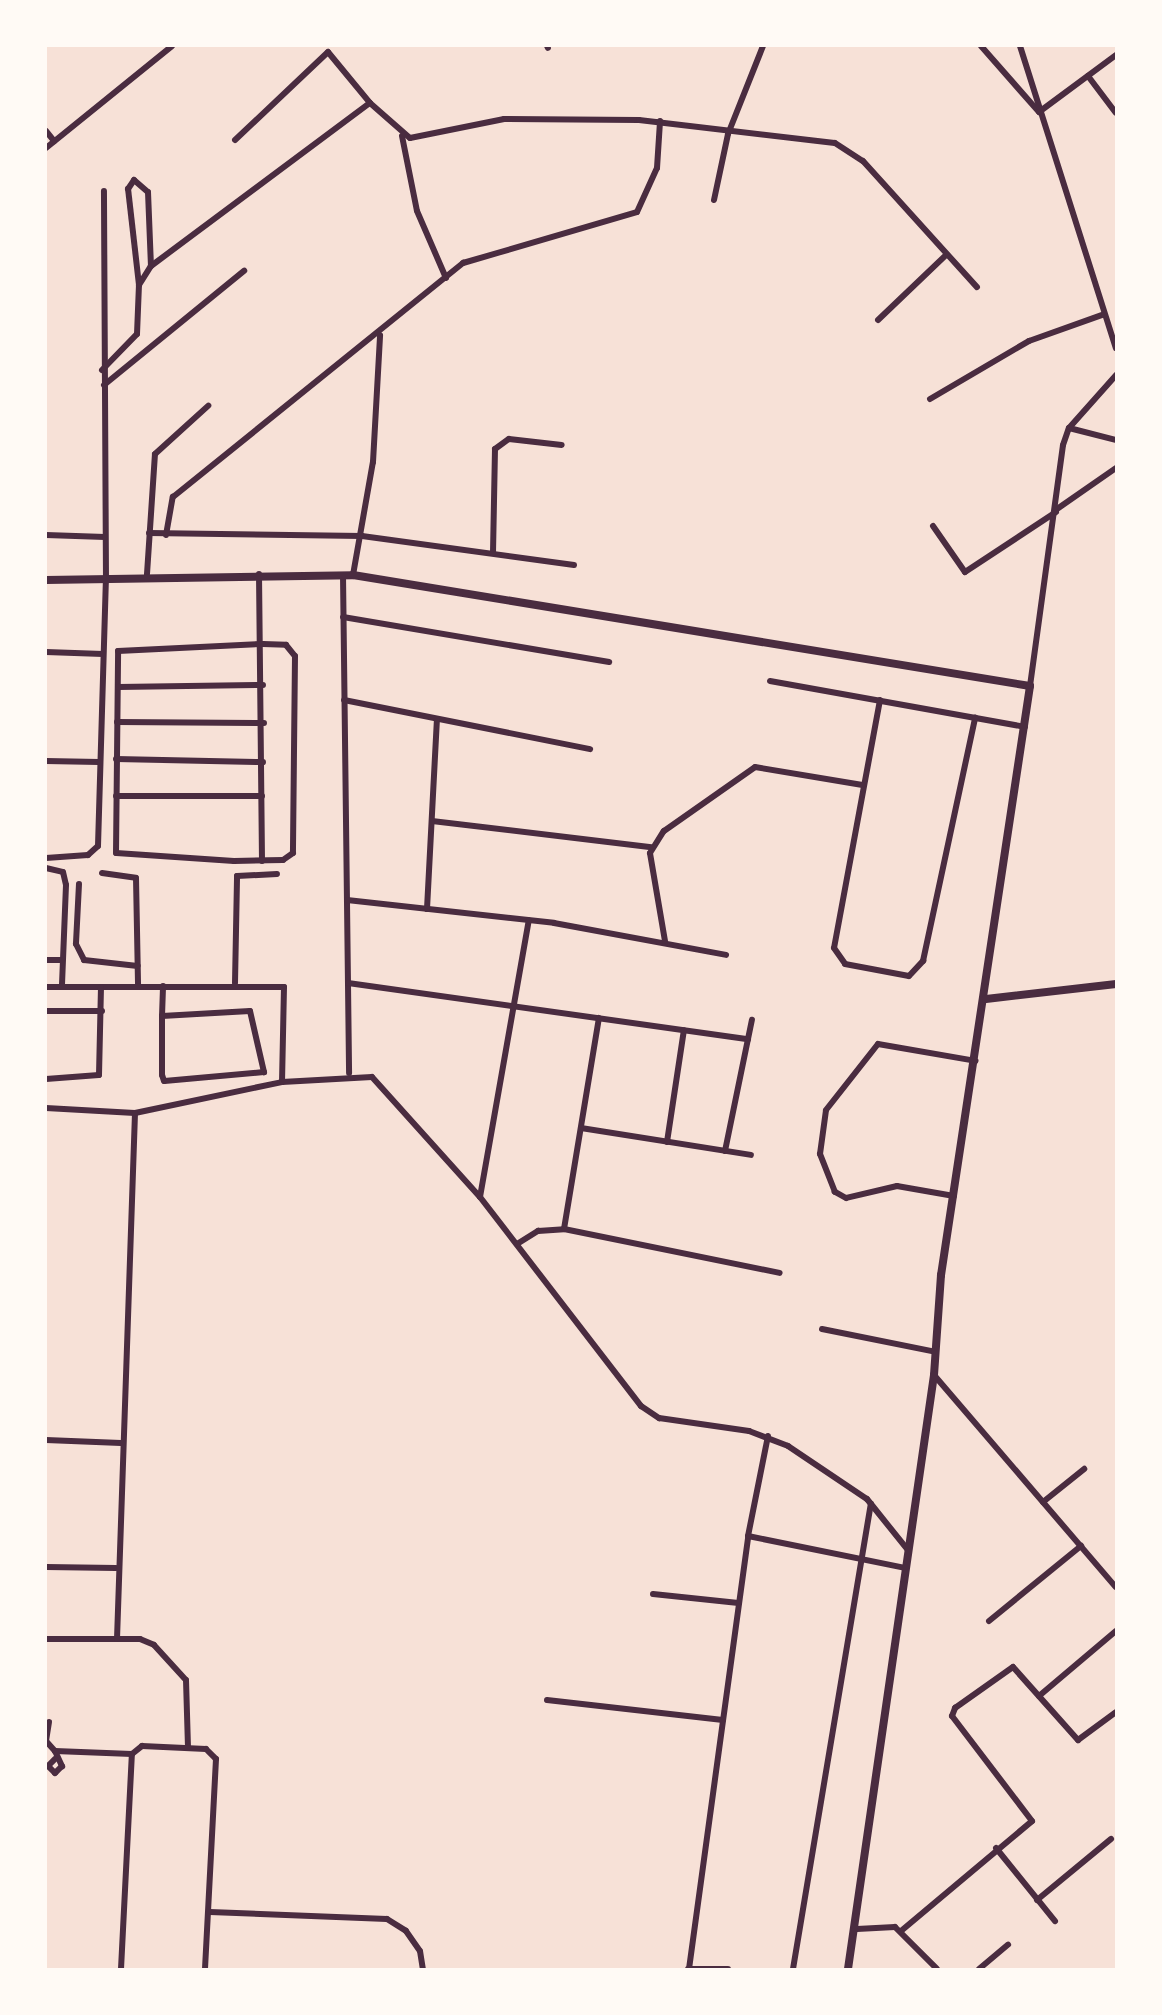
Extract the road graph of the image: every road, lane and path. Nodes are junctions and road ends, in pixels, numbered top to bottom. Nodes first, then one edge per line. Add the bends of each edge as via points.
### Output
1 (172, 46) edge
2 (336, 46) edge
3 (763, 46) edge
4 (981, 46) edge
5 (1020, 46) edge
6 (328, 52) junction
7 (1116, 55) edge
8 (1088, 76) junction
9 (370, 103) junction
10 (1039, 112) junction
11 (1116, 113) edge
12 (660, 121) junction
13 (46, 131) edge
14 (728, 134) junction
15 (402, 136) junction
16 (235, 140) dead end
17 (54, 141) junction
18 (46, 148) edge
19 (104, 191) dead end
20 (714, 200) dead end
21 (947, 254) junction
22 (151, 266) junction
23 (244, 271) dead end
24 (446, 278) junction
25 (139, 285) junction
26 (977, 287) dead end
27 (1102, 315) junction
28 (878, 320) dead end
29 (380, 335) junction
30 (1116, 348) edge
31 (102, 370) junction
32 (1116, 376) edge
33 (104, 385) junction
34 (930, 399) dead end
35 (208, 406) dead end
36 (1069, 428) junction
37 (1116, 440) edge
38 (562, 446) dead end
39 (1116, 468) edge
40 (1056, 510) junction
41 (933, 526) dead end
42 (149, 533) junction
43 (46, 535) edge
44 (166, 535) junction
45 (362, 536) junction
46 (106, 537) junction
47 (493, 553) junction
48 (574, 565) dead end
49 (148, 574) junction
50 (259, 574) junction
51 (343, 575) junction
52 (353, 575) junction
53 (46, 580) edge
54 (106, 581) junction
55 (343, 617) junction
56 (262, 644) junction
57 (46, 652) edge
58 (103, 654) junction
59 (609, 662) dead end
60 (770, 681) dead end
61 (263, 685) junction
62 (1030, 686) junction
63 (118, 687) junction
64 (344, 701) junction
65 (880, 701) junction
66 (975, 718) junction
67 (437, 719) junction
68 (117, 722) junction
69 (264, 723) junction
70 (1025, 727) junction
71 (590, 749) dead end
72 (116, 759) junction
73 (46, 761) edge
74 (99, 762) junction
75 (263, 762) junction
76 (863, 785) junction
77 (116, 796) junction
78 (261, 796) junction
79 (432, 821) junction
80 (651, 847) junction
81 (46, 858) edge
82 (262, 860) junction
83 (46, 867) edge
84 (102, 873) dead end
85 (277, 874) dead end
86 (79, 884) dead end
87 (347, 900) junction
88 (427, 909) junction
89 (529, 920) junction
90 (665, 941) junction
91 (726, 954) dead end
92 (46, 960) edge
93 (62, 960) junction
94 (138, 966) junction
95 (235, 983) junction
96 (348, 983) junction
97 (1116, 984) edge
98 (62, 986) junction
99 (163, 986) junction
100 (46, 987) edge
101 (101, 987) junction
102 (138, 987) junction
103 (986, 999) junction
104 (514, 1006) junction
105 (46, 1011) edge
106 (102, 1012) junction
107 (162, 1016) junction
108 (599, 1018) junction
109 (752, 1020) dead end
110 (684, 1030) junction
111 (748, 1039) junction
112 (976, 1061) junction
113 (349, 1073) junction
114 (46, 1079) edge
115 (282, 1082) junction
116 (46, 1108) edge
117 (135, 1113) junction
118 (581, 1128) junction
119 (667, 1142) junction
120 (724, 1151) junction
121 (751, 1155) dead end
122 (954, 1196) junction
123 (480, 1197) junction
124 (564, 1228) junction
125 (517, 1244) junction
126 (780, 1273) dead end
127 (822, 1329) dead end
128 (936, 1352) junction
129 (934, 1375) junction
130 (768, 1436) junction
131 (46, 1440) edge
132 (121, 1443) junction
133 (1084, 1469) dead end
134 (1043, 1502) junction
135 (871, 1503) junction
136 (748, 1536) junction
137 (1081, 1546) junction
138 (907, 1549) junction
139 (856, 1560) junction
140 (46, 1567) edge
141 (905, 1567) junction
142 (116, 1568) junction
143 (1116, 1587) edge
144 (653, 1594) dead end
145 (739, 1603) junction
146 (989, 1620) dead end
147 (1116, 1631) edge
148 (46, 1639) edge
149 (117, 1639) junction
150 (1039, 1696) junction
151 (548, 1700) dead end
152 (1116, 1712) edge
153 (723, 1720) junction
154 (49, 1722) dead end
155 (188, 1748) junction
156 (55, 1751) junction
157 (132, 1754) junction
158 (49, 1774) edge
159 (1111, 1839) dead end
160 (996, 1848) junction
161 (1037, 1900) junction
162 (211, 1912) junction
163 (1055, 1921) dead end
164 (857, 1929) junction
165 (901, 1931) junction
166 (1008, 1945) dead end
167 (121, 1969) edge
168 (205, 1969) edge
169 (423, 1969) edge
170 (688, 1969) edge
171 (728, 1969) edge
172 (793, 1969) edge
173 (848, 1969) edge
174 (937, 1969) edge
175 (979, 1969) edge

1 - 17 street
2 - 6 street
3 - 14 street
4 - 10 street
5 - 10 street
6 - 9 street
6 - 16 street
7 - 8 street
8 - 10 street
8 - 11 street
9 - 15 street
9 - 22 street
10 - 27 street
12 - 14 street
12 - 15 street via 504,119
12 - 24 street via 657,168 637,212 475,256
13 - 17 street
14 - 20 street
14 - 21 street via 849,149
15 - 24 street via 417,211
17 - 18 street
19 - 31 street
21 - 26 street
21 - 28 street
22 - 25 street
22 - 25 street via 148,192 134,180 128,190
23 - 33 street
24 - 29 street
25 - 31 street via 137,334
27 - 30 street
27 - 34 street via 1029,341
29 - 44 street via 173,497
29 - 45 street
31 - 33 street
32 - 36 street
33 - 46 street
35 - 42 street via 155,454
36 - 37 street
36 - 40 street
38 - 47 street via 509,439 495,449
39 - 40 street
40 - 41 street via 965,572
40 - 62 street
42 - 44 street
42 - 49 street
43 - 46 street
44 - 45 street
45 - 47 street
45 - 52 street
46 - 54 street
47 - 48 street
49 - 50 street
49 - 54 street
50 - 51 street
50 - 56 street
51 - 52 street
51 - 55 street
52 - 62 street
53 - 54 street
54 - 58 street
55 - 59 street
55 - 64 street
56 - 61 street
56 - 63 street via 123,648 117,655
56 - 82 street via 286,645 295,656 293,853
57 - 58 street
58 - 74 street
60 - 65 street
61 - 63 street
61 - 69 street
62 - 70 street
63 - 68 street
64 - 67 street
64 - 87 street
65 - 66 street
65 - 76 street
66 - 70 street
66 - 76 street via 923,961 909,976 845,964 835,948
67 - 71 street
67 - 79 street
68 - 69 street
68 - 72 street
69 - 75 street
70 - 103 street
72 - 75 street
72 - 77 street
73 - 74 street
74 - 81 street via 98,846 80,856
75 - 78 street
76 - 80 street via 755,766
77 - 78 street
77 - 82 street via 116,853
78 - 82 street
79 - 80 street
79 - 88 street
80 - 90 street
83 - 93 street via 65,877
84 - 94 street via 136,878
85 - 95 street via 237,876
86 - 94 street via 76,944 84,960
87 - 88 street
87 - 96 street
88 - 89 street
89 - 90 street
89 - 104 street
90 - 91 street
92 - 93 street
93 - 98 street
94 - 102 street
95 - 99 street
95 - 115 street via 284,987
96 - 104 street
96 - 113 street
97 - 103 street
98 - 100 street
98 - 101 street
99 - 102 street
99 - 107 street
101 - 102 street
101 - 106 street
103 - 112 street
104 - 108 street
104 - 123 street
105 - 106 street
106 - 114 street via 99,1075
107 - 107 street via 164,1081 264,1072 250,1011
108 - 110 street
108 - 118 street
109 - 111 street
110 - 111 street
110 - 119 street
111 - 120 street
112 - 122 street
112 - 122 street via 878,1044 826,1110 820,1154 835,1192 846,1198 897,1186
113 - 115 street
113 - 123 street via 383,1085
115 - 117 street
116 - 117 street
117 - 132 street via 135,1237
118 - 119 street
118 - 124 street
119 - 120 street
120 - 121 street
122 - 128 street
123 - 125 street
124 - 125 street via 538,1231
124 - 126 street
125 - 130 street via 641,1406 673,1421
127 - 128 street
128 - 129 street
129 - 134 street
129 - 138 street
130 - 135 street
130 - 136 street
131 - 132 street
132 - 142 street
133 - 134 street
134 - 137 street
135 - 138 street
135 - 139 street
136 - 139 street
136 - 145 street
137 - 143 street
137 - 146 street
138 - 141 street
139 - 141 street
139 - 172 street
140 - 142 street
141 - 164 street
142 - 149 street
144 - 145 street
145 - 153 street
147 - 150 street
148 - 149 street
149 - 155 street via 147,1641 183,1674
150 - 152 street via 1078,1740
150 - 160 street via 1013,1667 953,1711 1031,1815 1030,1824
151 - 153 street
153 - 170 street
154 - 156 street via 47,1741
155 - 157 street via 142,1746
155 - 162 street via 213,1753 217,1767
156 - 157 street
156 - 158 street via 62,1766
157 - 167 street
159 - 161 street
160 - 161 street
160 - 165 street
161 - 163 street
162 - 168 street
162 - 169 street via 387,1919 406,1931
164 - 165 street
164 - 173 street
165 - 174 street
166 - 175 street
170 - 171 street

